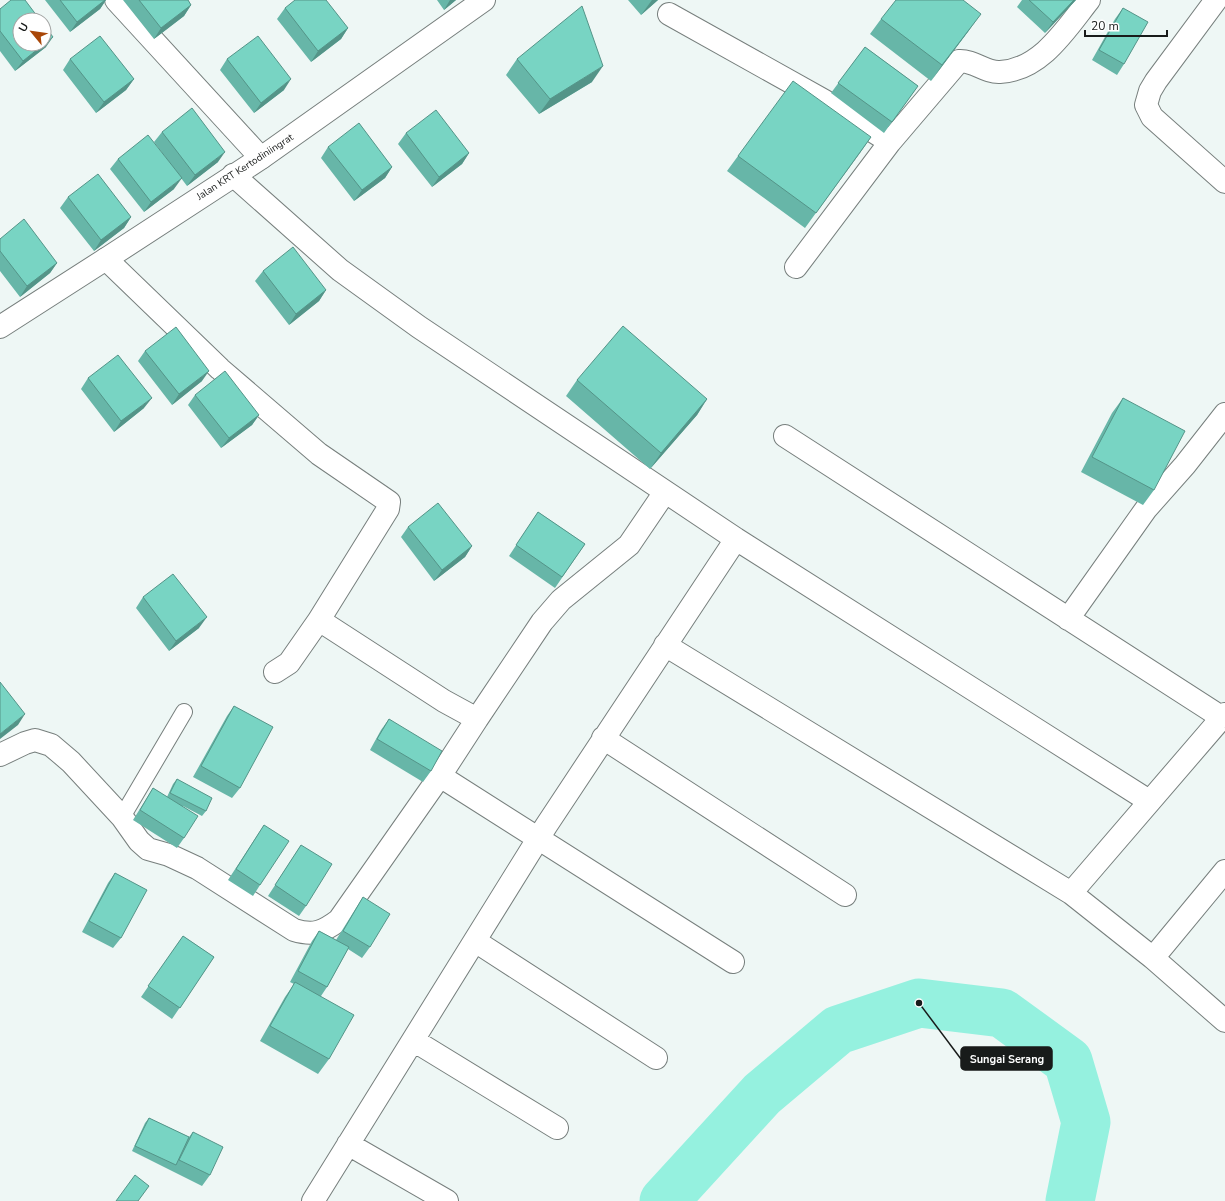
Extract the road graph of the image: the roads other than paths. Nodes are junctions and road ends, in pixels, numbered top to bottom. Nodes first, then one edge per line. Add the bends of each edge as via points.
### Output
1 (116, 0) edge
2 (484, 0) edge
3 (1089, 0) edge
4 (1207, 3) edge
5 (669, 14) dead end
6 (890, 142) junction
7 (261, 158) junction
8 (233, 175) junction
9 (1225, 182) edge
10 (106, 259) junction
11 (796, 267) dead end
12 (0, 327) edge
13 (1225, 414) edge
14 (785, 436) dead end
15 (665, 492) junction
16 (736, 539) junction
17 (1068, 619) junction
18 (319, 620) junction
19 (665, 645) junction
20 (275, 672) dead end
21 (184, 712) dead end
22 (1223, 716) edge
23 (477, 720) junction
24 (603, 738) junction
25 (0, 755) edge
26 (440, 776) junction
27 (1149, 801) junction
28 (122, 817) junction
29 (538, 839) junction
30 (1225, 871) edge
31 (1071, 893) junction
32 (845, 895) dead end
33 (475, 941) junction
34 (1153, 958) junction
35 (733, 962) dead end
36 (1225, 1021) edge
37 (413, 1040) junction
38 (656, 1058) dead end
39 (557, 1128) dead end
40 (348, 1144) junction
41 (313, 1201) edge
42 (447, 1201) edge

1 - 7 street
2 - 7 street, Jalan KRT Kertodiniingrat
3 - 6 street via 1054,44 1018,68 999,72 967,60 959,61
4 - 9 street via 1150,91 1146,106 1152,117
5 - 6 street via 823,100
6 - 11 street
7 - 8 street, Jalan KRT Kertodiniingrat
8 - 10 street, Jalan KRT Kertodiniingrat
8 - 15 street via 340,270 419,327
10 - 12 street, Jalan KRT Kertodiniingrat
10 - 18 street via 220,370 319,454 389,502
13 - 17 street via 1146,509
14 - 17 street
15 - 16 street
15 - 23 street via 629,545 561,600 542,622
16 - 19 street
16 - 27 street
17 - 22 street
18 - 20 street via 289,662
18 - 23 street
19 - 24 street
19 - 31 street
21 - 28 lane
22 - 27 street
23 - 26 street
24 - 29 street
24 - 32 street
25 - 28 street via 35,740 50,745 71,762
26 - 28 street via 339,920 325,930 308,934 294,930 197,868 148,849
26 - 29 street
27 - 31 street
29 - 33 street
29 - 35 street
30 - 34 street
31 - 34 street
33 - 37 street
33 - 38 street
34 - 36 street
37 - 39 street
37 - 40 street
40 - 41 street
40 - 42 street

